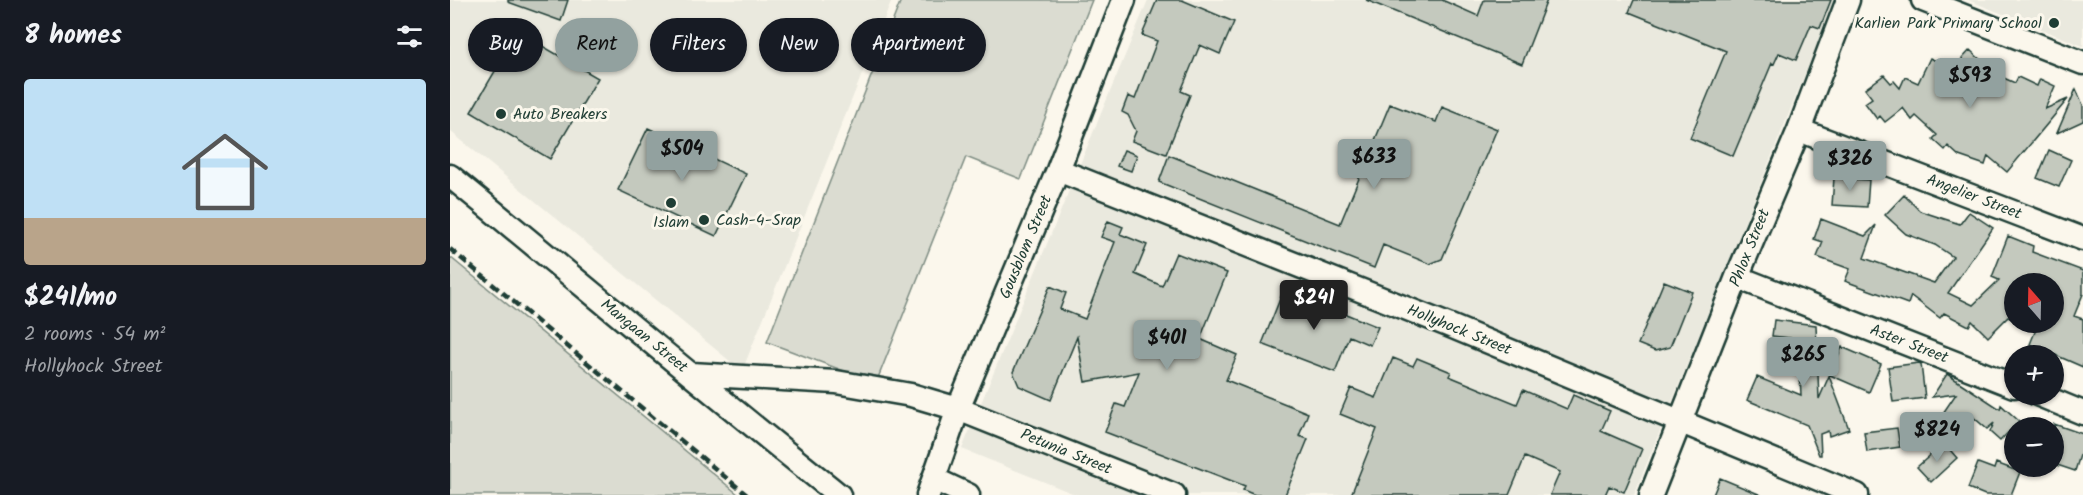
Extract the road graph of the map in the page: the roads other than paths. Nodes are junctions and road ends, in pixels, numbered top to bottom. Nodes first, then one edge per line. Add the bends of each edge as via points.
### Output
1 (1124, 0) edge
2 (1848, 0) edge
3 (1923, 0) edge
4 (2083, 63) edge
5 (1799, 130) junction
6 (1058, 170) junction
7 (450, 176) edge
8 (2083, 239) edge
9 (1737, 277) junction
10 (691, 374) junction
11 (2004, 382) edge
12 (2064, 405) edge
13 (958, 409) junction
14 (2083, 412) edge
15 (1681, 422) junction
16 (931, 487) edge
17 (839, 495) edge
18 (968, 495) edge
19 (1174, 495) edge
20 (1651, 495) edge
21 (1857, 495) edge

1 - 6 street, Gousblom Street
2 - 5 street, Phlox Street
3 - 4 street
5 - 8 street, Angelier Street
5 - 9 street, Phlox Street
6 - 13 street, Gousblom Street
6 - 15 street, Hollyhock Street
7 - 10 street, Mangaan Street
9 - 11 street, Aster Street
9 - 15 street, Phlox Street
10 - 13 street, Petunia Street via 836,382 911,395
10 - 17 street, Mangaan Street
12 - 14 street
13 - 16 street, Gousblom Street
13 - 19 street, Petunia Street
15 - 20 street, Phlox Street
15 - 21 street, Hollyhock Street
16 - 18 street

